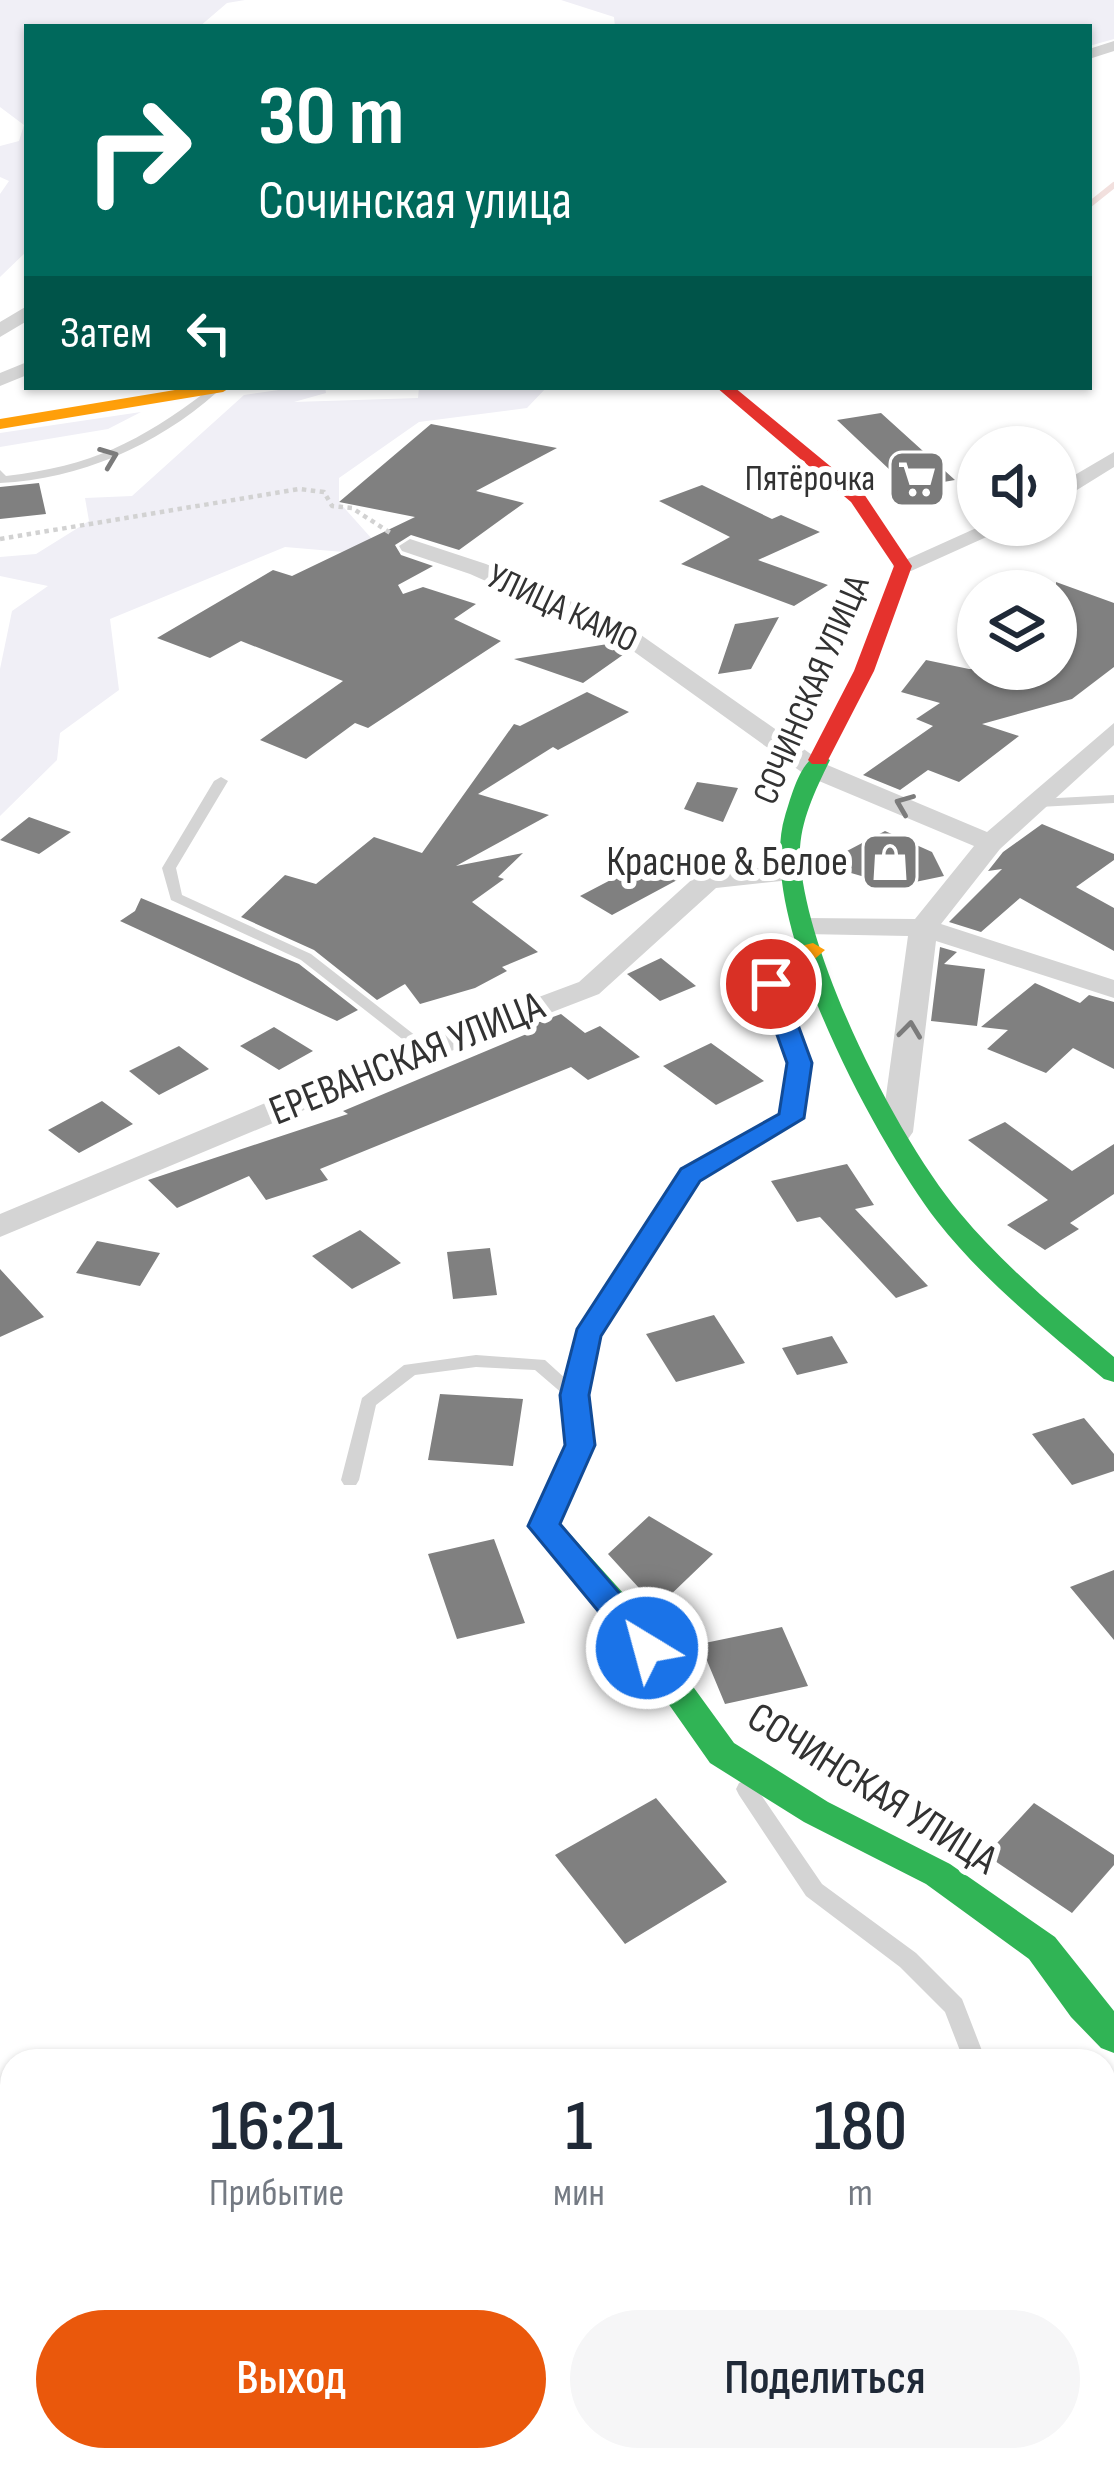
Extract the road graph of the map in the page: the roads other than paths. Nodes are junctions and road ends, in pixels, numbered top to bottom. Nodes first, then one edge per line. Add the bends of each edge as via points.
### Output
1 (204, 390) edge
2 (216, 390) edge
3 (728, 390) edge
4 (0, 412) edge
5 (34, 422) junction
6 (0, 424) edge
7 (1114, 458) edge
8 (0, 473) edge
9 (1077, 482) edge
10 (957, 544) edge
11 (410, 546) road end
12 (903, 566) junction
13 (1114, 731) edge
14 (816, 770) junction
15 (221, 781) dead end
16 (1114, 800) edge
17 (1039, 802) junction
18 (990, 843) junction
19 (790, 873) junction
20 (923, 928) junction
21 (809, 938) junction
22 (1114, 989) edge
23 (425, 1050) junction
24 (897, 1132) junction
25 (0, 1226) edge
26 (1114, 1372) edge
27 (574, 1395) junction
28 (350, 1480) dead end
29 (722, 1753) junction
30 (1114, 2036) edge
31 (970, 2049) edge

1 - 5 main road
8 -> 2 lane via 2,480 64,474 143,444
3 - 12 main road, СОЧИНСКАЯ УЛИЦА via 858,498
4 - 5 street
5 - 6 main road
7 - 9 street
10 - 12 street
11 - 14 street, УЛИЦА КАМО via 623,633
12 - 14 main road, СОЧИНСКАЯ УЛИЦА
13 - 17 street
18 -> 14 street, УЛИЦА КАМО
14 - 19 main road, СОЧИНСКАЯ УЛИЦА via 795,813
15 - 23 lane via 169,868 176,897 306,957
16 - 17 lane
17 - 18 street
18 - 20 street
19 - 21 main road, СОЧИНСКАЯ УЛИЦА
19 - 23 street, ЕРЕВАНСКАЯ УЛИЦА via 708,880 589,988
20 - 21 street
20 - 22 street
24 -> 20 street
21 - 24 main road, СОЧИНСКАЯ УЛИЦА via 848,1039
21 - 27 main road, СОЧИНСКАЯ УЛИЦА via 771,984 800,1063 791,1118 691,1175 587,1336
23 - 25 street, ЕРЕВАНСКАЯ УЛИЦА
24 - 26 main road, СОЧИНСКАЯ УЛИЦА via 941,1208 1035,1307
27 - 28 lane via 539,1364 410,1369 368,1402
27 - 29 main road, СОЧИНСКАЯ УЛИЦА via 580,1445 544,1526 622,1613
29 - 30 main road, СОЧИНСКАЯ УЛИЦА via 938,1874 1042,1948
29 - 31 lane via 814,1890 908,1960 954,2006

